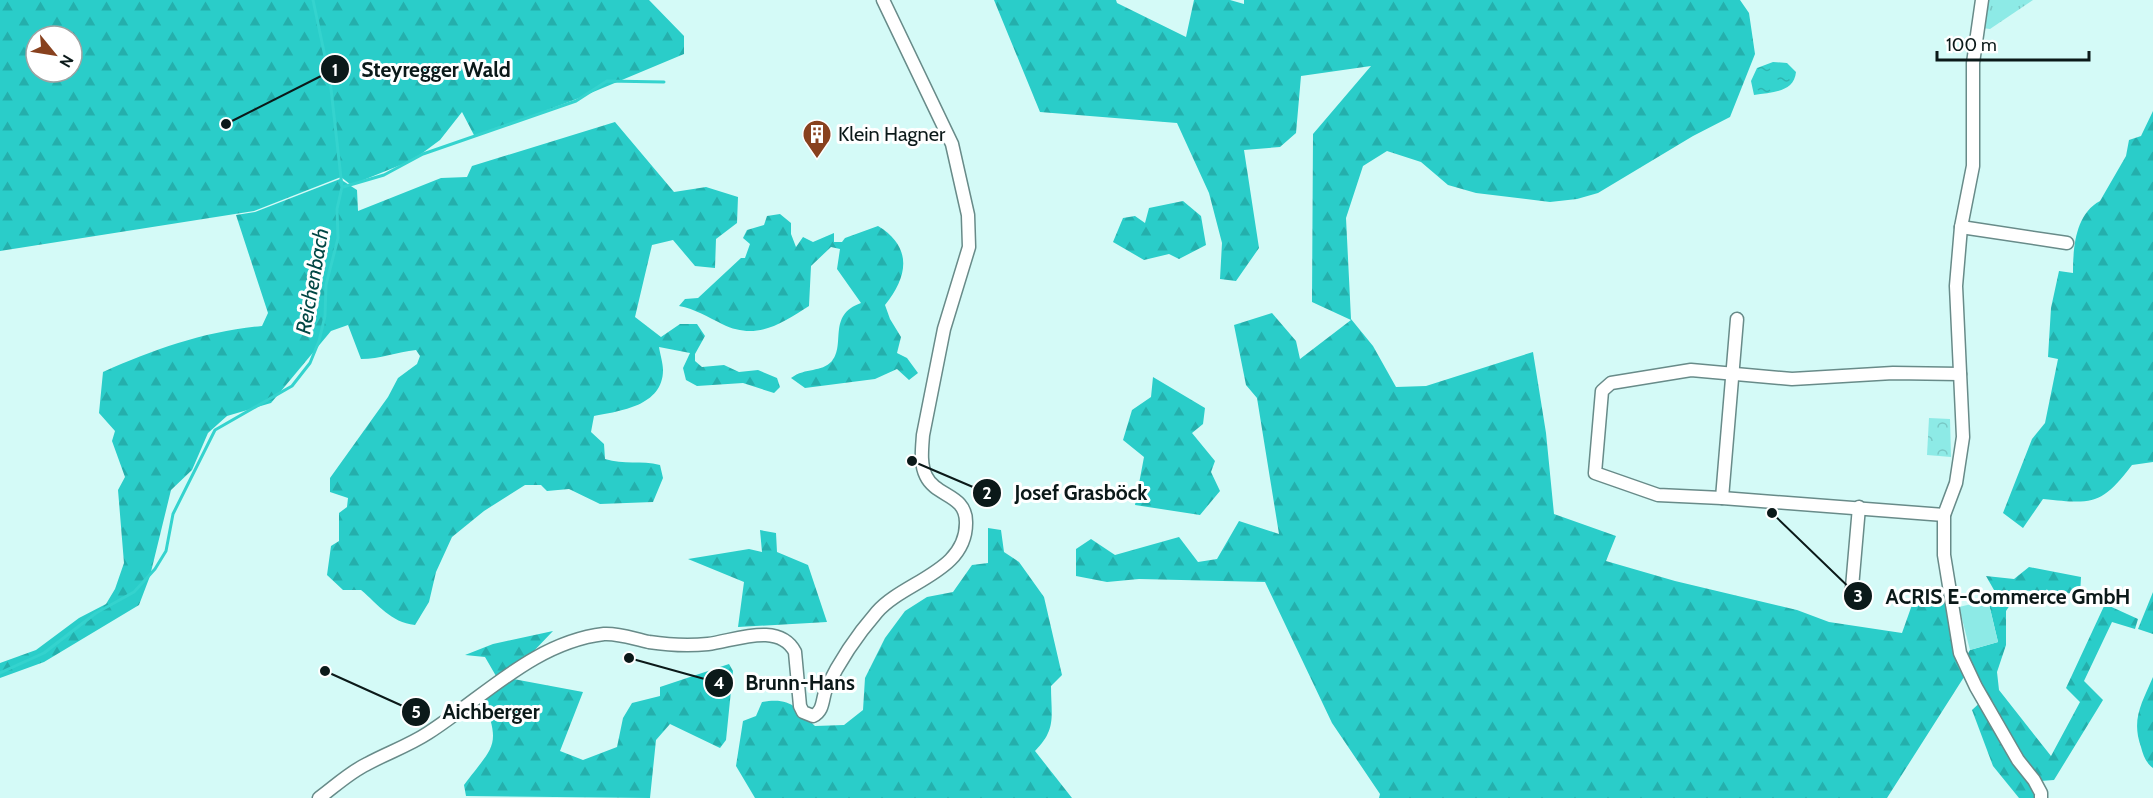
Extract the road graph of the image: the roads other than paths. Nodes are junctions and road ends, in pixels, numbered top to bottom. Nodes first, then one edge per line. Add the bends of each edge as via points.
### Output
1 (884, 0) edge
2 (1982, 0) edge
3 (1961, 227) junction
4 (2067, 243) dead end
5 (1737, 320) dead end
6 (1732, 374) junction
7 (1960, 374) junction
8 (1722, 498) junction
9 (1859, 507) junction
10 (1944, 515) junction
11 (1851, 599) dead end
12 (319, 798) edge
13 (2041, 798) edge

1 - 12 street via 952,144 968,215 969,247 945,329 922,451 922,465 930,483 959,501 964,511 965,534 960,549 939,570 902,591 876,613 841,662 821,708 813,716 807,716 800,706 795,652 791,644 778,636 746,636 686,645 606,634 567,642 540,656 429,732 365,764
2 - 3 street via 1973,63 1972,166
3 - 4 street
3 - 7 street via 1956,286
5 - 6 street
6 - 7 street via 1792,379
6 - 8 street
6 - 8 street via 1691,370 1611,383 1602,391 1595,473 1654,495
7 - 10 street via 1963,437 1956,483
8 - 9 street
9 - 10 street
9 - 11 street
10 - 13 street via 1944,555 1960,652

